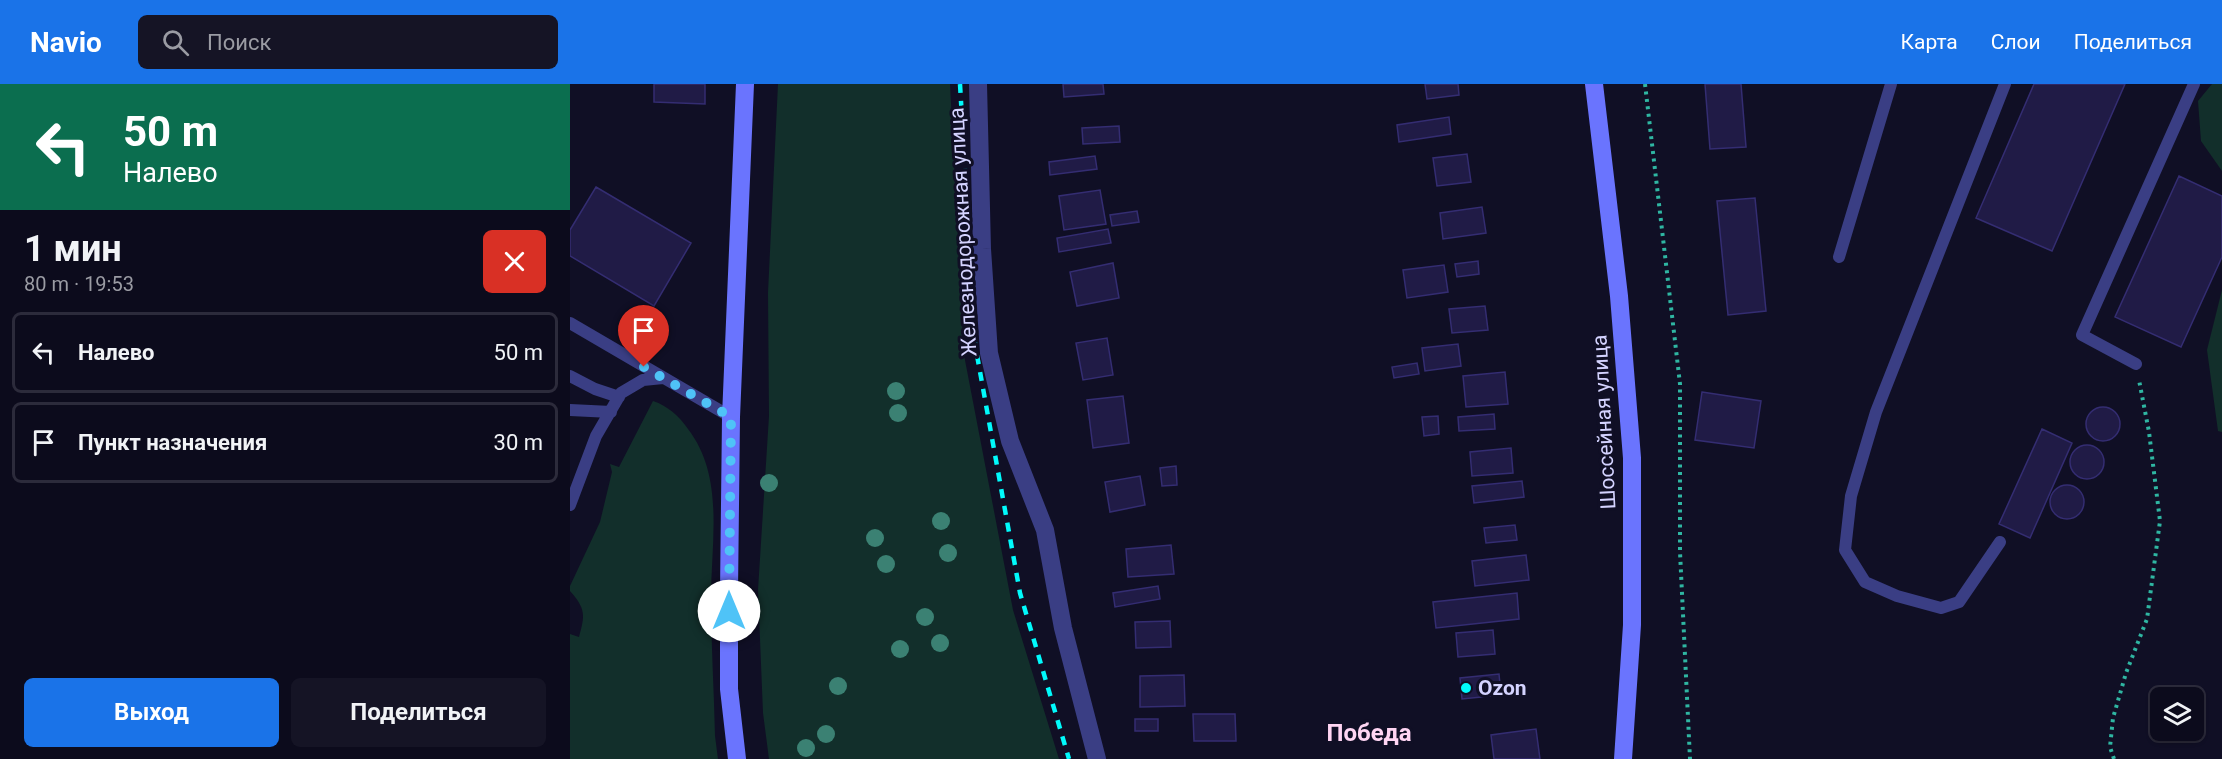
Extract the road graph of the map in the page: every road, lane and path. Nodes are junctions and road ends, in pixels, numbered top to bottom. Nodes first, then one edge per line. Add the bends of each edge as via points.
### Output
1 (745, 84) edge
2 (978, 84) edge
3 (1594, 84) edge
4 (1645, 84) edge
5 (1891, 84) edge
6 (2005, 84) edge
7 (2194, 84) edge
8 (1839, 257) dead end
9 (570, 323) edge
10 (2136, 364) joint
11 (570, 376) edge
12 (663, 378) junction
13 (619, 397) junction
14 (570, 410) edge
15 (610, 412) junction
16 (731, 417) junction
17 (570, 505) edge
18 (2000, 542) dead end
19 (737, 759) edge
20 (1097, 759) edge
21 (1623, 759) edge
22 (1690, 759) edge
23 (2114, 759) edge

1 - 16 main road
2 - 20 street, Железнодорожная улица via 989,353 1010,441 1044,530
3 - 21 main road, Шоссейная улица via 1619,296 1632,458 1632,625
4 - 22 path via 1680,384 1680,552
5 - 8 lane
6 - 18 lane via 1876,412 1851,496 1845,550 1865,582 1896,596 1941,608 1959,602
7 - 10 lane via 2082,335
9 - 12 lane
10 - 23 path via 2160,521 2147,619 2113,718 2110,747
11 - 13 lane
12 - 13 lane via 643,380
12 - 16 lane
13 - 15 lane
14 - 15 lane
15 - 17 lane via 596,436
16 - 19 main road via 729,689

